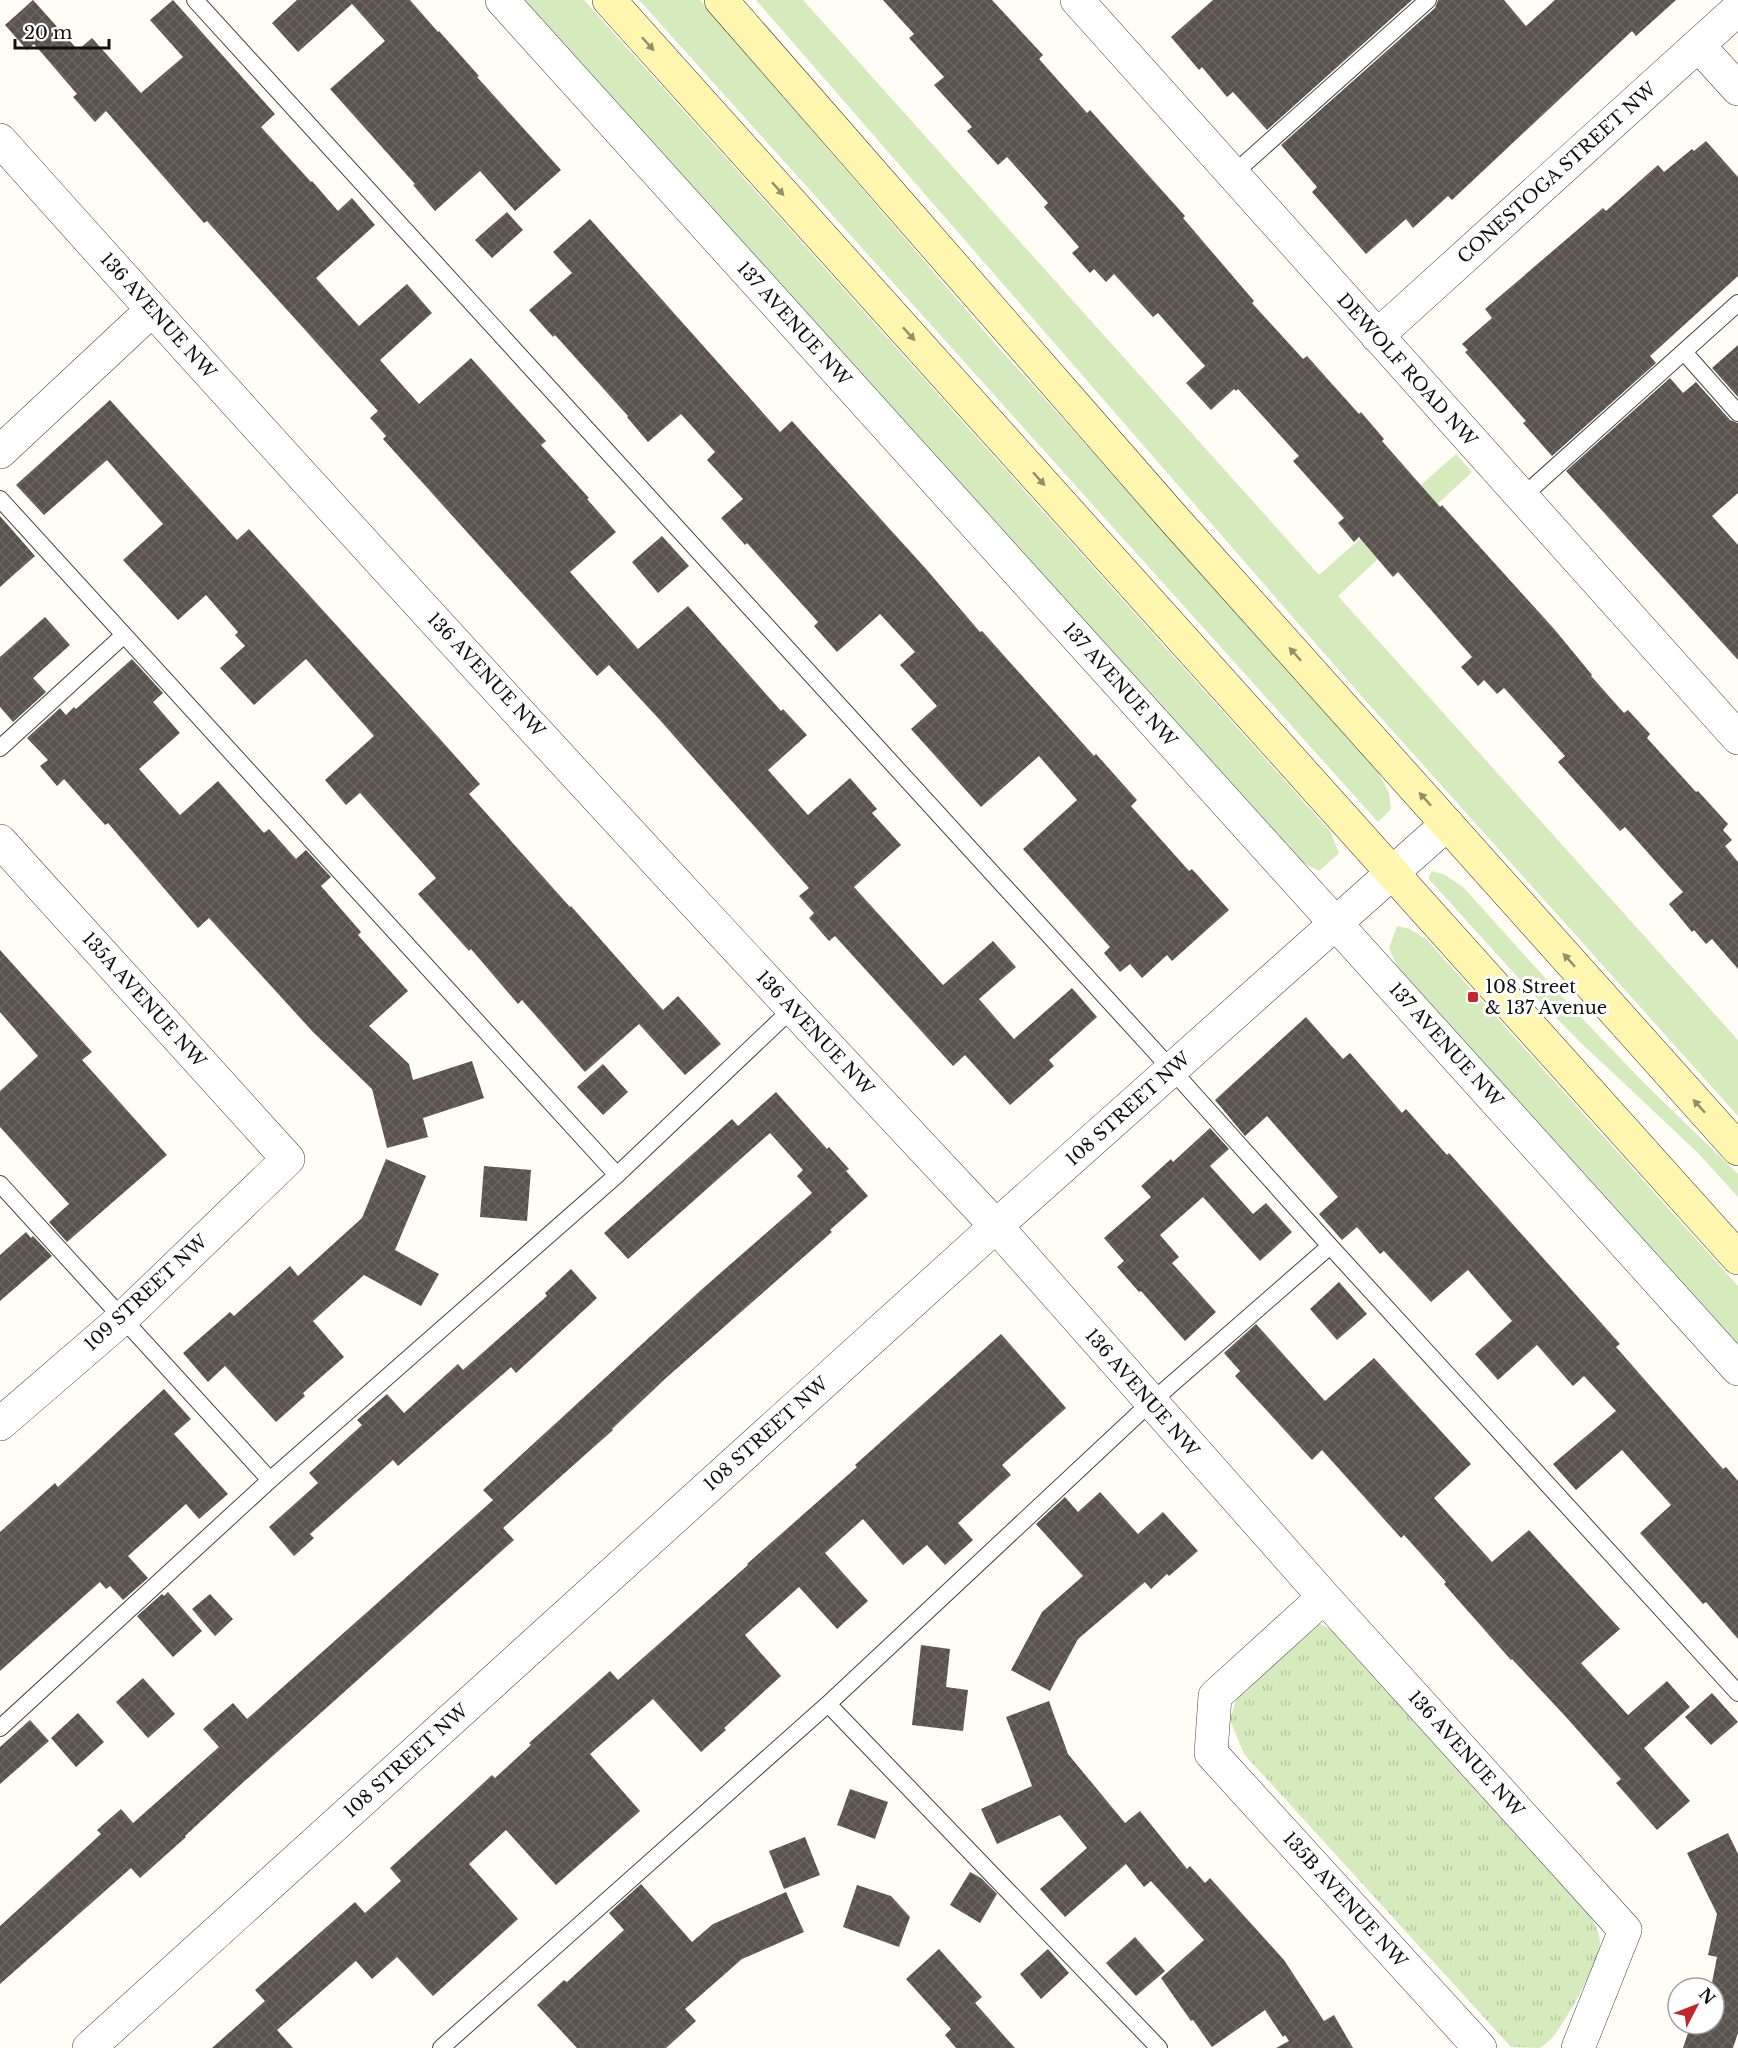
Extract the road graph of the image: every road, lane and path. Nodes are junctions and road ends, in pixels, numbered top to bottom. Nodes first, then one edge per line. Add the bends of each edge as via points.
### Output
1 (195, 0) edge
2 (502, 0) edge
3 (609, 0) edge
4 (721, 0) edge
5 (1428, 0) edge
6 (1092, 5) edge
7 (1738, 9) edge
8 (1698, 45) junction
9 (1738, 89) edge
10 (0, 140) edge
11 (1232, 175) junction
12 (1738, 303) edge
13 (152, 310) junction
14 (1377, 336) junction
15 (1684, 352) junction
16 (1738, 413) edge
17 (0, 452) edge
18 (1522, 497) junction
19 (0, 499) edge
20 (124, 635) junction
21 (1738, 738) edge
22 (0, 748) edge
23 (1447, 824) junction
24 (0, 842) edge
25 (1393, 873) junction
26 (1336, 924) junction
27 (792, 1009) junction
28 (1172, 1070) junction
29 (1738, 1149) edge
30 (288, 1158) joint
31 (617, 1175) junction
32 (0, 1184) edge
33 (996, 1226) junction
34 (1330, 1246) junction
35 (1738, 1258) edge
36 (124, 1317) junction
37 (1738, 1369) edge
38 (1150, 1403) junction
39 (0, 1424) edge
40 (270, 1480) junction
41 (1324, 1597) junction
42 (1738, 1693) edge
43 (828, 1704) junction
44 (0, 1728) edge
45 (89, 2048) edge
46 (441, 2048) edge
47 (1159, 2048) edge
48 (1480, 2048) edge
49 (1578, 2048) edge

1 - 28 lane
2 - 26 street, 137 AVENUE NW
3 -> 25 main road
23 -> 4 main road via 1173,519
5 - 11 lane
6 - 11 street, DEWOLF ROAD NW
7 - 8 street, CONESTOGA STREET NW
8 - 9 street
8 - 14 street, CONESTOGA STREET NW
10 - 13 street, 136 AVENUE NW
11 - 14 street, DEWOLF ROAD NW
12 - 15 lane
13 - 17 street
13 - 27 street, 136 AVENUE NW
14 - 18 street, DEWOLF ROAD NW
15 - 16 lane
15 - 18 lane
18 - 21 street, DEWOLF ROAD NW
19 - 20 lane
20 - 22 lane
20 - 31 lane
23 - 25 street, 108 STREET NW
29 -> 23 main road
24 - 30 street, 135A AVENUE NW
25 - 26 street, 108 STREET NW
25 - 35 main road
26 - 28 street, 108 STREET NW
26 - 37 street, 137 AVENUE NW
27 - 31 lane
27 - 33 street, 136 AVENUE NW
28 - 33 street, 108 STREET NW
28 - 34 lane
30 - 36 street, 109 STREET NW
31 - 40 lane
32 - 36 lane
33 - 38 street, 136 AVENUE NW
33 - 45 street, 108 STREET NW
34 - 38 lane
34 - 42 lane
36 - 39 street, 109 STREET NW
36 - 40 lane
38 - 41 street, 136 AVENUE NW
38 - 43 lane
40 - 44 lane
41 - 48 street, 135B AVENUE NW via 1215,1696 1211,1753
41 - 49 street, 136 AVENUE NW via 1625,1930
43 - 46 lane
43 - 47 lane

